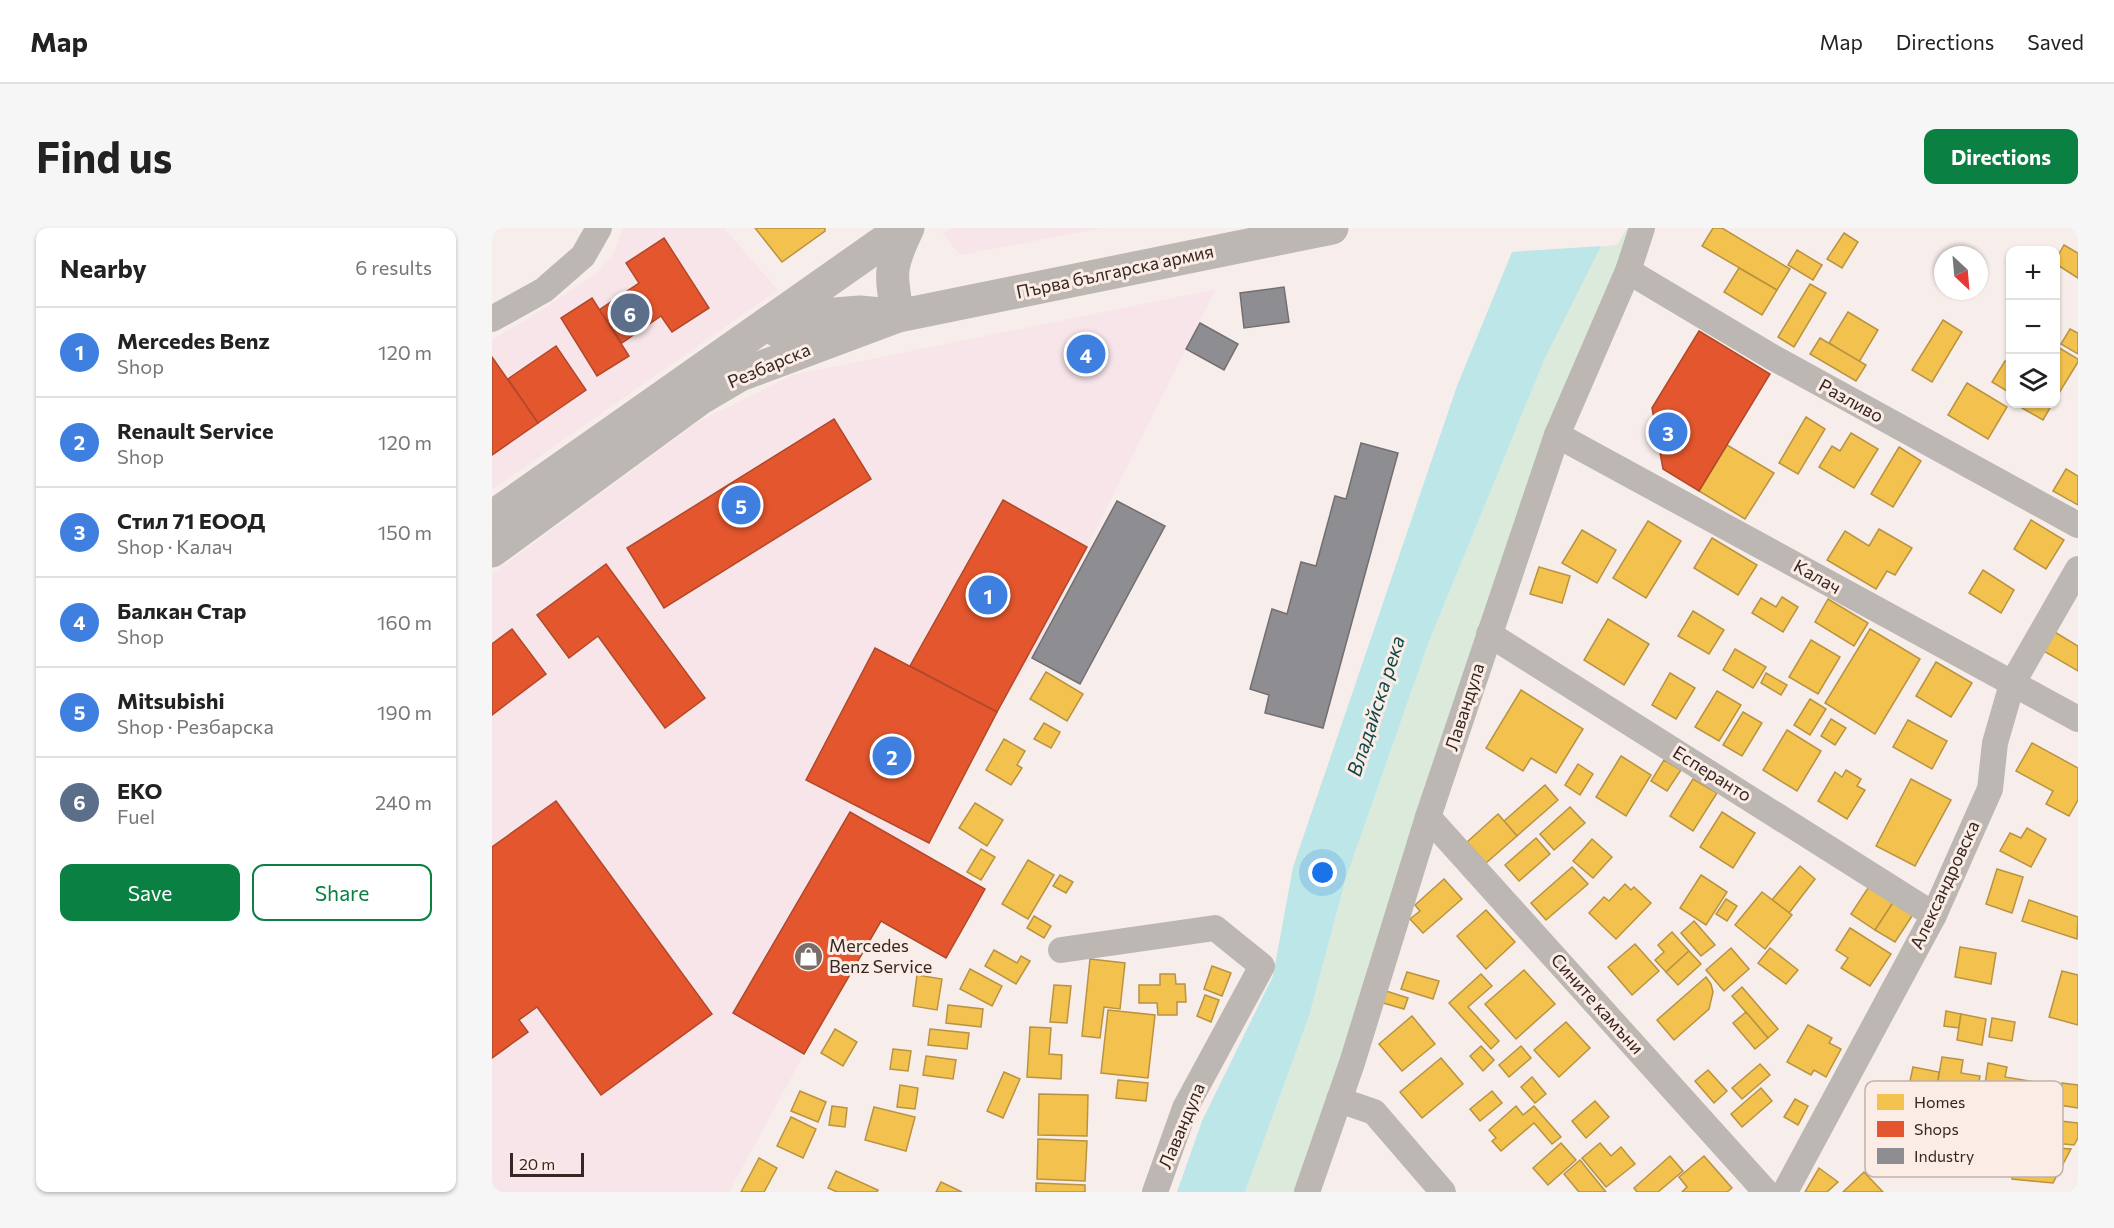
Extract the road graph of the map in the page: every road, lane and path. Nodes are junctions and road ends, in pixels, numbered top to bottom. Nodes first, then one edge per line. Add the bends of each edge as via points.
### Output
1 (599, 228) edge
2 (903, 228) edge
3 (908, 228) edge
4 (1332, 228) edge
5 (1642, 228) edge
6 (1628, 271) junction
7 (898, 316) junction
8 (492, 319) edge
9 (743, 341) junction
10 (1557, 435) junction
11 (492, 517) edge
12 (2078, 525) edge
13 (492, 551) edge
14 (2078, 569) edge
15 (1489, 634) junction
16 (2012, 684) junction
17 (2078, 719) edge
18 (1428, 817) junction
19 (1934, 915) junction
20 (1061, 950) dead end
21 (1339, 1100) junction
22 (1155, 1192) edge
23 (1307, 1192) edge
24 (1443, 1192) edge
25 (1766, 1192) edge
26 (1785, 1192) edge

1 - 8 street via 583,256 544,290
2 - 9 street, Резбарска
3 - 7 street via 895,255 891,280
4 - 7 street, Първа българска армия
5 - 6 street, Лавандула
6 - 10 street, Лавандула
6 - 12 street, Разливо via 1772,357
7 - 9 street, Резбарска via 860,312 821,315
7 - 13 street, Резбарска via 740,375 701,398
9 - 11 street, Резбарска
10 - 15 street, Лавандула
10 - 16 street, Калач
14 - 16 street, Александровска
15 - 18 street, Лавандула
15 - 19 street, Есперанто
16 - 17 street, Калач
16 - 19 street, Александровска via 1995,743 1990,789
18 - 21 street, Лавандула
18 - 25 street, Сините камъни
19 - 26 street, Александровска
20 - 22 street, Лавандула via 1215,928 1262,966 1185,1108
21 - 23 street, Лавандула
21 - 24 street via 1374,1112

